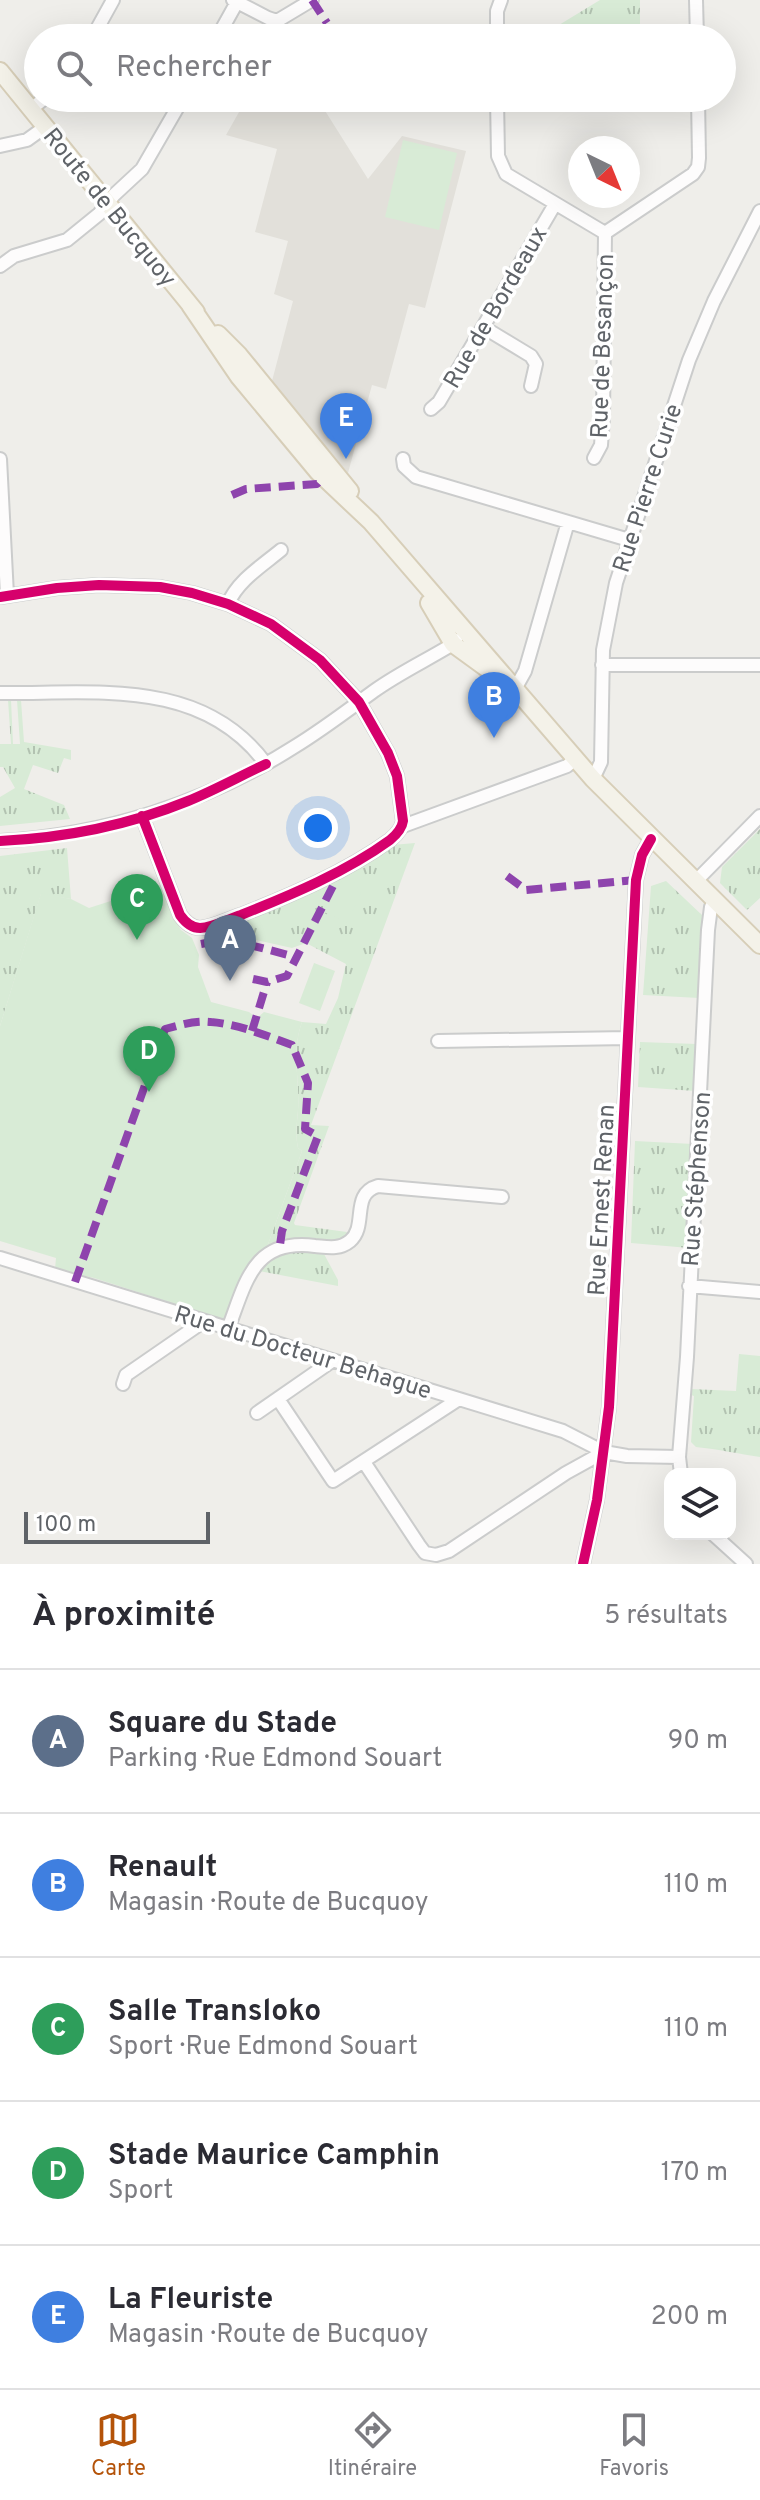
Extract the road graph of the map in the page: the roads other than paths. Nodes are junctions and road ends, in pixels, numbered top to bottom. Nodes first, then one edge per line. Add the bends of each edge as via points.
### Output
1 (113, 0) edge
2 (312, 0) edge
3 (501, 0) edge
4 (696, 0) edge
5 (244, 3) edge
6 (100, 24) edge
7 (228, 24) edge
8 (497, 24) edge
9 (697, 24) edge
10 (0, 71) edge
11 (24, 100) edge
12 (33, 112) edge
13 (175, 112) edge
14 (497, 112) edge
15 (698, 112) edge
16 (45, 127) junction
17 (0, 146) edge
18 (107, 204) junction
19 (555, 204) junction
20 (760, 211) edge
21 (605, 233) junction
22 (0, 266) edge
23 (483, 327) junction
24 (531, 386) dead end
25 (431, 409) dead end
26 (594, 458) dead end
27 (0, 459) edge
28 (403, 459) dead end
29 (568, 522) junction
30 (629, 540) junction
31 (281, 550) dead end
32 (4, 596) edge
33 (228, 604) junction
34 (458, 637) junction
35 (602, 665) junction
36 (760, 665) edge
37 (515, 689) junction
38 (0, 693) edge
39 (359, 702) junction
40 (575, 759) junction
41 (266, 764) junction
42 (593, 779) junction
43 (142, 816) junction
44 (760, 816) edge
45 (403, 826) junction
46 (651, 839) junction
47 (0, 841) edge
48 (695, 882) junction
49 (715, 902) junction
50 (760, 945) edge
51 (628, 1038) junction
52 (438, 1041) dead end
53 (502, 1197) dead end
54 (0, 1258) edge
55 (689, 1286) junction
56 (760, 1292) edge
57 (201, 1321) junction
58 (228, 1329) junction
59 (332, 1361) junction
60 (123, 1384) dead end
61 (278, 1399) junction
62 (459, 1399) junction
63 (257, 1413) dead end
64 (604, 1452) junction
65 (679, 1457) junction
66 (364, 1462) junction
67 (680, 1468) edge
68 (720, 1540) edge
69 (583, 1564) edge
70 (746, 1564) edge

1 - 6 street
2 - 5 street via 277,21
3 - 8 street
4 - 9 street
5 - 7 street
10 - 11 main road, Route de Bucquoy
12 - 16 main road, Route de Bucquoy
13 - 18 street via 150,157
14 - 19 street via 498,156 506,174
15 - 21 street via 699,158 693,174
16 - 17 street via 27,140
16 - 18 main road, Route de Bucquoy
18 - 22 street via 67,240 14,256
18 - 34 main road, Route de Bucquoy via 190,305 228,364 290,440 401,557
19 - 21 street
19 - 23 street, Rue de Bordeaux
20 - 30 street, Rue Pierre Curie via 689,360
21 - 26 street, Rue de Besançon via 603,418
23 - 24 street via 531,356 536,364
23 - 25 street, Rue de Bordeaux
27 - 32 street
28 - 29 street via 416,477
29 - 30 street
29 - 37 street via 525,671
30 - 35 street, Rue Pierre Curie via 609,610
31 - 33 street via 241,584
32 - 33 street via 99,585 160,587
33 - 39 street via 301,644
34 - 37 main road, Route de Bucquoy
34 - 37 main road, Route de Bucquoy via 485,656
34 - 39 street
35 - 36 street
35 - 42 street, Rue Pierre Curie via 601,762
37 - 40 main road, Route de Bucquoy
38 - 41 street via 165,699 232,729
39 - 41 street
39 - 45 street via 397,776
40 - 42 main road, Route de Bucquoy
40 - 45 street
41 - 43 street
42 - 46 main road, Route de Bucquoy
43 - 45 street via 180,915 198,928 323,878 392,839
43 - 47 street via 57,836
44 - 48 street
46 - 48 main road, Route de Bucquoy
46 - 51 street, Rue Ernest Renan via 636,880
48 - 49 main road, Route de Bucquoy
49 - 50 main road, Route de Bucquoy
49 - 55 street, Rue Stéphenson via 708,930
51 - 52 street
51 - 64 street, Rue Ernest Renan
53 - 58 street via 370,1188 361,1202 358,1230 347,1244 280,1245 262,1258 250,1272
54 - 57 street, Rue du Docteur Behague
55 - 56 street
55 - 65 street, Rue Stéphenson
57 - 58 street, Rue du Docteur Behague
57 - 60 street via 126,1375
58 - 59 street, Rue du Docteur Behague
59 - 61 street
59 - 62 street, Rue du Docteur Behague
61 - 63 street
61 - 66 street via 330,1485
62 - 64 street, Rue du Docteur Behague via 563,1431
62 - 66 street
64 - 65 street
64 - 66 street via 436,1555 425,1553
64 - 69 street, Rue Ernest Renan
65 - 67 street, Rue Stéphenson
68 - 70 street

